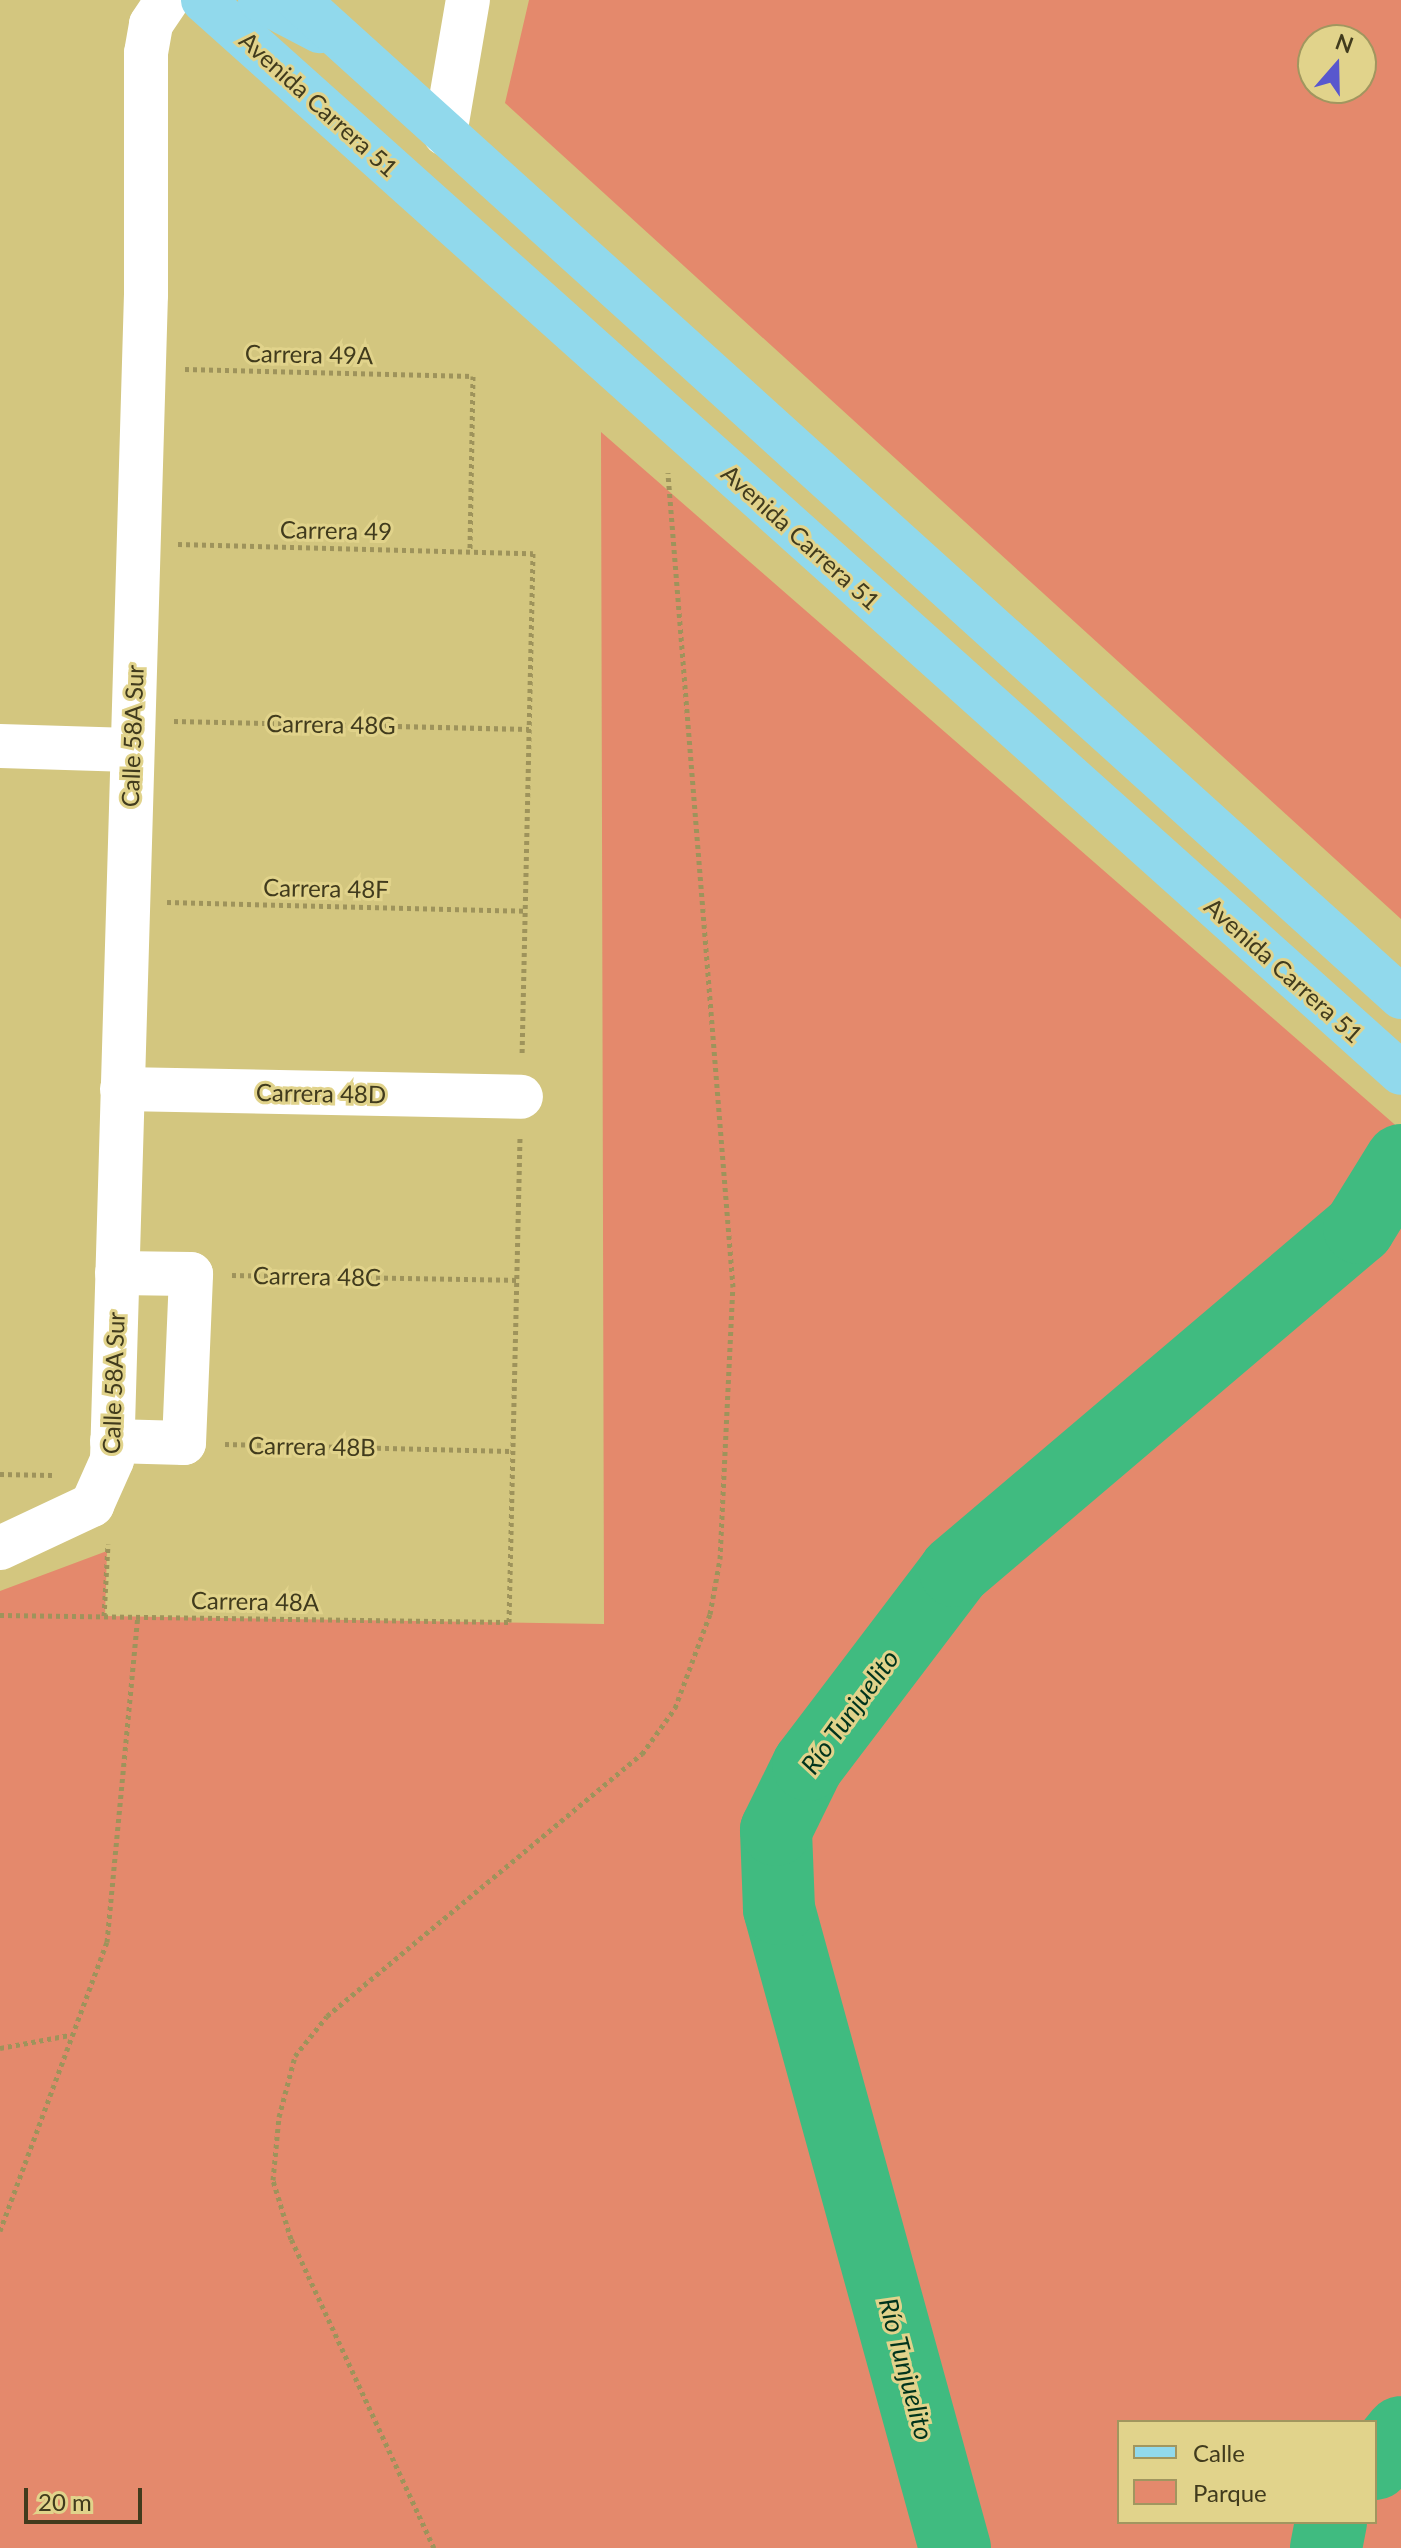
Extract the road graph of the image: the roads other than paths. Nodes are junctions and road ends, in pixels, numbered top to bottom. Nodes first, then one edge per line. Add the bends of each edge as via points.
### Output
1 (167, 0) edge
2 (203, 0) edge
3 (260, 0) edge
4 (298, 0) edge
5 (468, 0) edge
6 (355, 53) junction
7 (445, 134) junction
8 (132, 735) junction
9 (0, 746) edge
10 (1401, 997) edge
11 (1401, 1073) edge
12 (122, 1089) junction
13 (521, 1097) dead end
14 (117, 1273) junction
15 (110, 1459) junction
16 (0, 1548) edge

1 - 8 street, Calle 58A Sur via 146,53 144,368
2 - 11 main road, Avenida Carrera 51
3 - 6 main road
4 - 6 main road
5 - 7 street
6 - 7 main road
7 - 10 main road
8 - 9 street
8 - 12 street, Calle 58A Sur
12 - 13 street, Carrera 48D
12 - 14 street, Calle 58A Sur
14 - 15 street, Calle 58A Sur
14 - 15 street via 191,1274 184,1443
15 - 16 street via 78,1515

